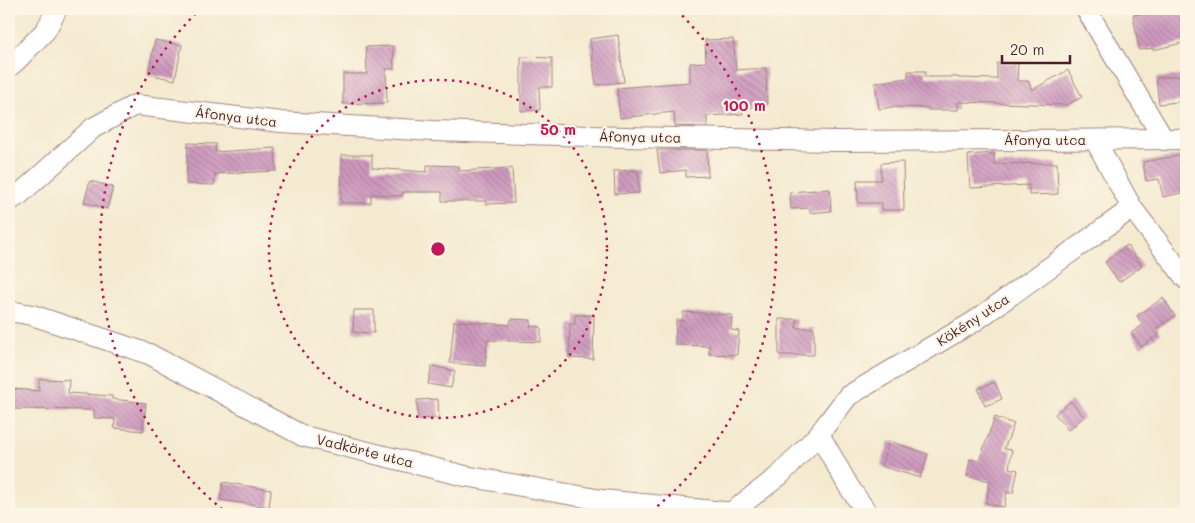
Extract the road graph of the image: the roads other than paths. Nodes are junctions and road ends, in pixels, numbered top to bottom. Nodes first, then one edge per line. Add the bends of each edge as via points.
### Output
1 (57, 9) edge
2 (1086, 9) edge
3 (9, 67) edge
4 (1186, 139) edge
5 (1095, 140) junction
6 (1164, 140) junction
7 (9, 200) edge
8 (1132, 208) junction
9 (1186, 279) edge
10 (9, 311) edge
11 (819, 434) junction
12 (739, 513) edge
13 (868, 514) edge

1 - 3 street via 46,30
2 - 6 street
4 - 6 street, Áfonya utca
5 - 6 street, Áfonya utca
5 - 7 street, Áfonya utca via 836,141 454,132 281,122 135,105 94,128 20,194
5 - 8 street
8 - 9 street
8 - 11 street, Kökény utca via 975,321 848,396
10 - 12 street, Vadkörte utca via 32,315 149,354 303,436 465,476 602,500
11 - 12 street, Kökény utca
11 - 13 street via 848,487

